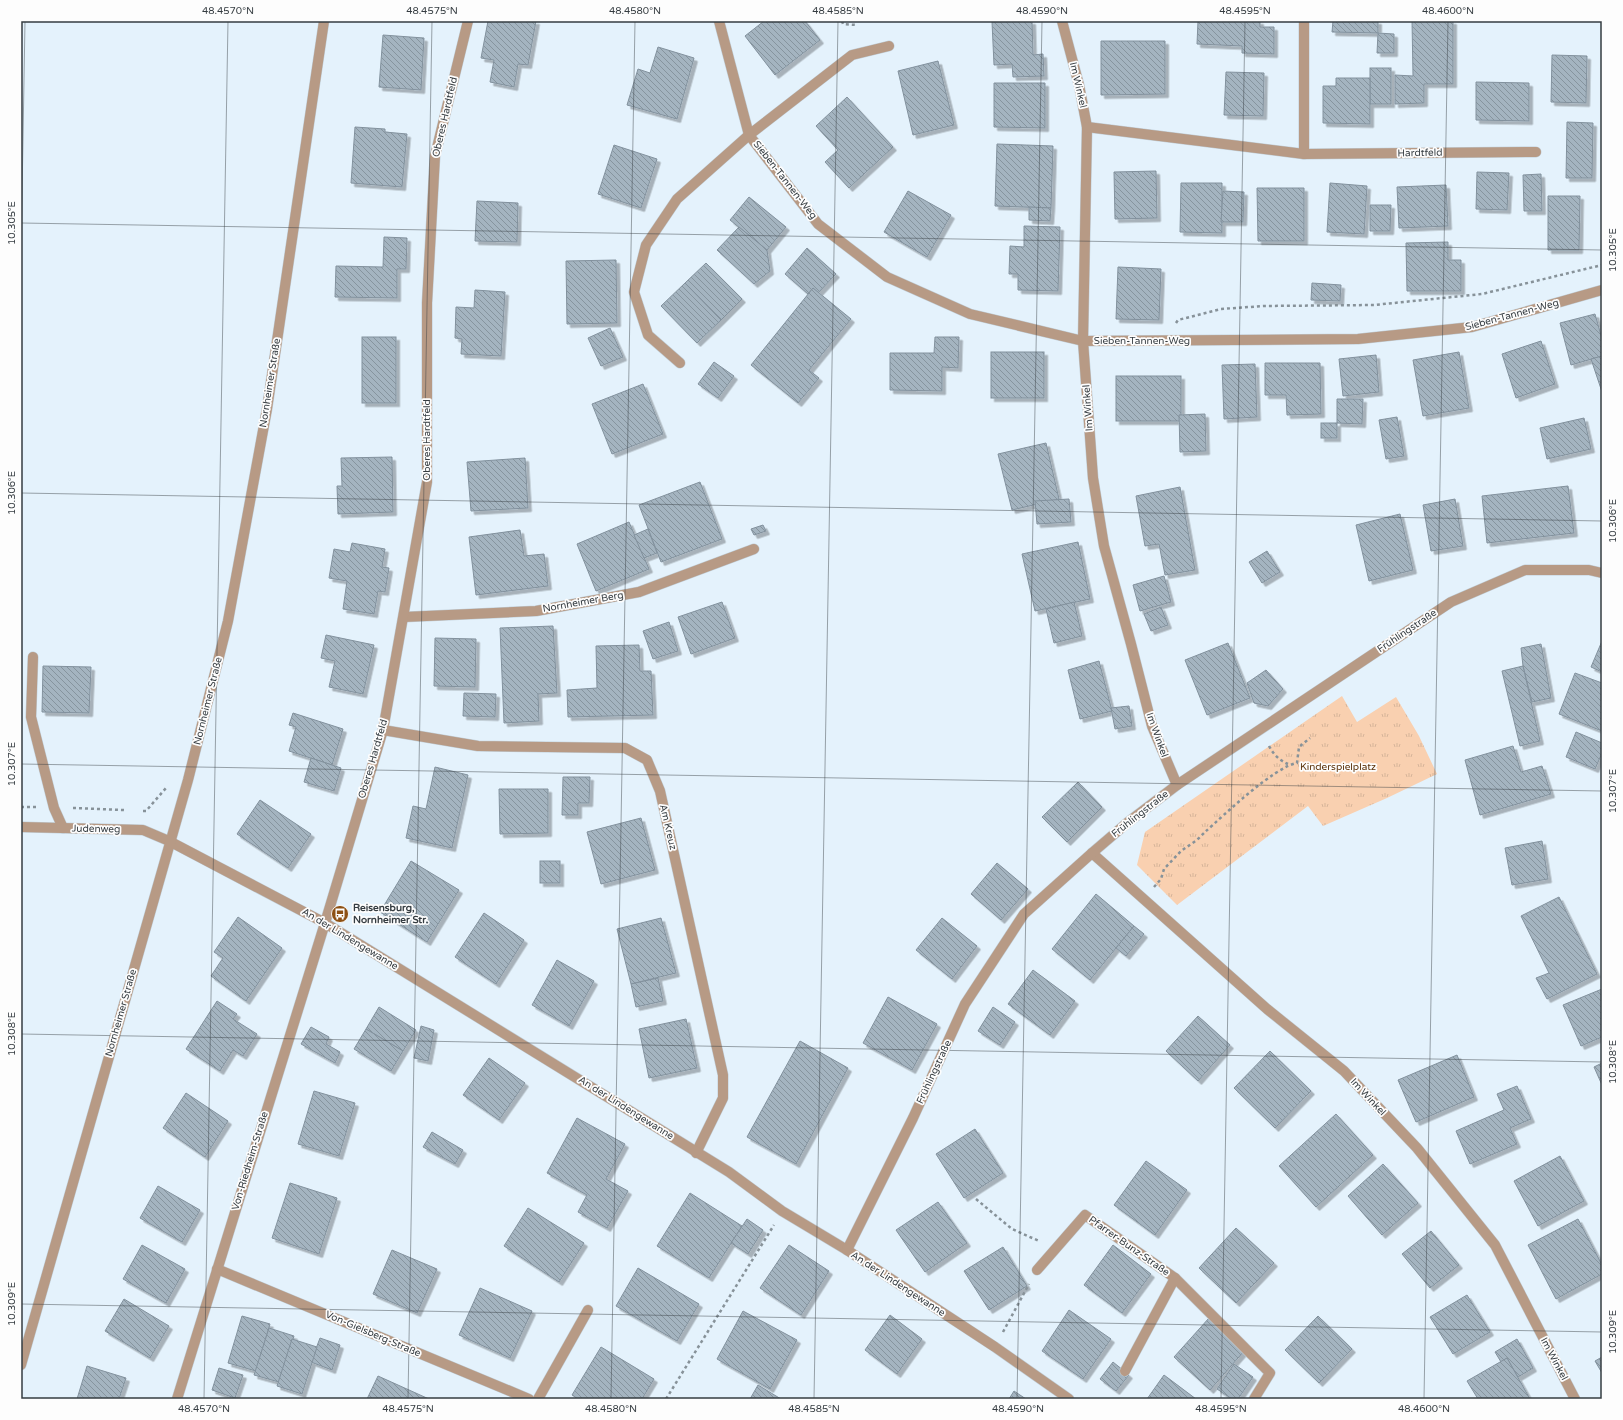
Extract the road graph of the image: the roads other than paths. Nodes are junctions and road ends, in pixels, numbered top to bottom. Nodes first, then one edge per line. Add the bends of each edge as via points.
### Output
1 (324, 21) edge
2 (468, 21) edge
3 (719, 21) edge
4 (1062, 21) edge
5 (1304, 21) edge
6 (889, 46) dead end
7 (1087, 127) junction
8 (749, 134) junction
9 (1536, 152) dead end
10 (1304, 154) junction
11 (1602, 290) edge
12 (1083, 341) junction
13 (680, 363) dead end
14 (754, 549) dead end
15 (1602, 573) edge
16 (404, 617) junction
17 (33, 657) dead end
18 (383, 730) junction
19 (1177, 785) junction
20 (21, 827) edge
21 (63, 828) junction
22 (169, 841) junction
23 (1092, 853) junction
24 (325, 923) junction
25 (696, 1153) junction
26 (847, 1250) junction
27 (217, 1269) junction
28 (1037, 1270) road end
29 (1174, 1278) junction
30 (588, 1310) dead end
31 (21, 1365) edge
32 (1125, 1371) dead end
33 (177, 1399) edge
34 (529, 1399) edge
35 (538, 1399) edge
36 (1069, 1399) edge
37 (1254, 1399) edge
38 (1575, 1399) edge

1 - 22 street, Nornheimer Straße via 267,409 228,621 188,780
2 - 16 street, Oberes Hardtfeld via 435,156 427,303 427,482
3 - 8 street, Sieben-Tannen-Weg
4 - 7 street, Im Winkel
5 - 10 street
6 - 8 street, Sieben-Tannen-Weg via 852,55
7 - 10 street, Hardtfeld
7 - 12 street, Im Winkel
8 - 12 street, Sieben-Tannen-Weg via 818,224 887,277 970,314
8 - 13 street, Sieben-Tannen-Weg via 677,199 646,245 634,292 648,334
9 - 10 street, Hardtfeld
11 - 12 street, Sieben-Tannen-Weg via 1472,327 1358,339
12 - 19 street, Im Winkel via 1093,478 1104,546 1152,726
14 - 16 street, Nornheimer Berg via 639,592 536,611
15 - 19 street, Frühlingstraße via 1589,570 1525,570 1451,602
16 - 18 street, Oberes Hardtfeld
17 - 21 street via 31,717 54,808
18 - 24 street, Oberes Hardtfeld
18 - 25 street, Am Kreuz via 478,746 625,748 647,760 660,791 724,1076 724,1098
19 - 23 street, Frühlingstraße
20 - 21 street, Judenweg
21 - 22 street, Judenweg via 143,830
22 - 24 street, An der Lindengewanne
22 - 31 street, Nornheimer Straße
23 - 26 street, Frühlingstraße via 1024,914 965,1004 913,1118
23 - 38 street, Im Winkel via 1267,1009 1344,1071 1417,1148 1495,1246
24 - 25 street, An der Lindengewanne
24 - 27 street, Von-Riedheim-Straße
25 - 26 street, An der Lindengewanne via 729,1172 782,1211
26 - 36 street, An der Lindengewanne
27 - 33 street, Von-Riedheim-Straße
27 - 34 street, Von-Gielsberg-Straße
28 - 29 street, Pfarrer-Bunz-Straße via 1084,1214
29 - 32 street, Pfarrer-Bunz-Straße
29 - 37 street, Pfarrer-Bunz-Straße via 1270,1373
30 - 35 street

